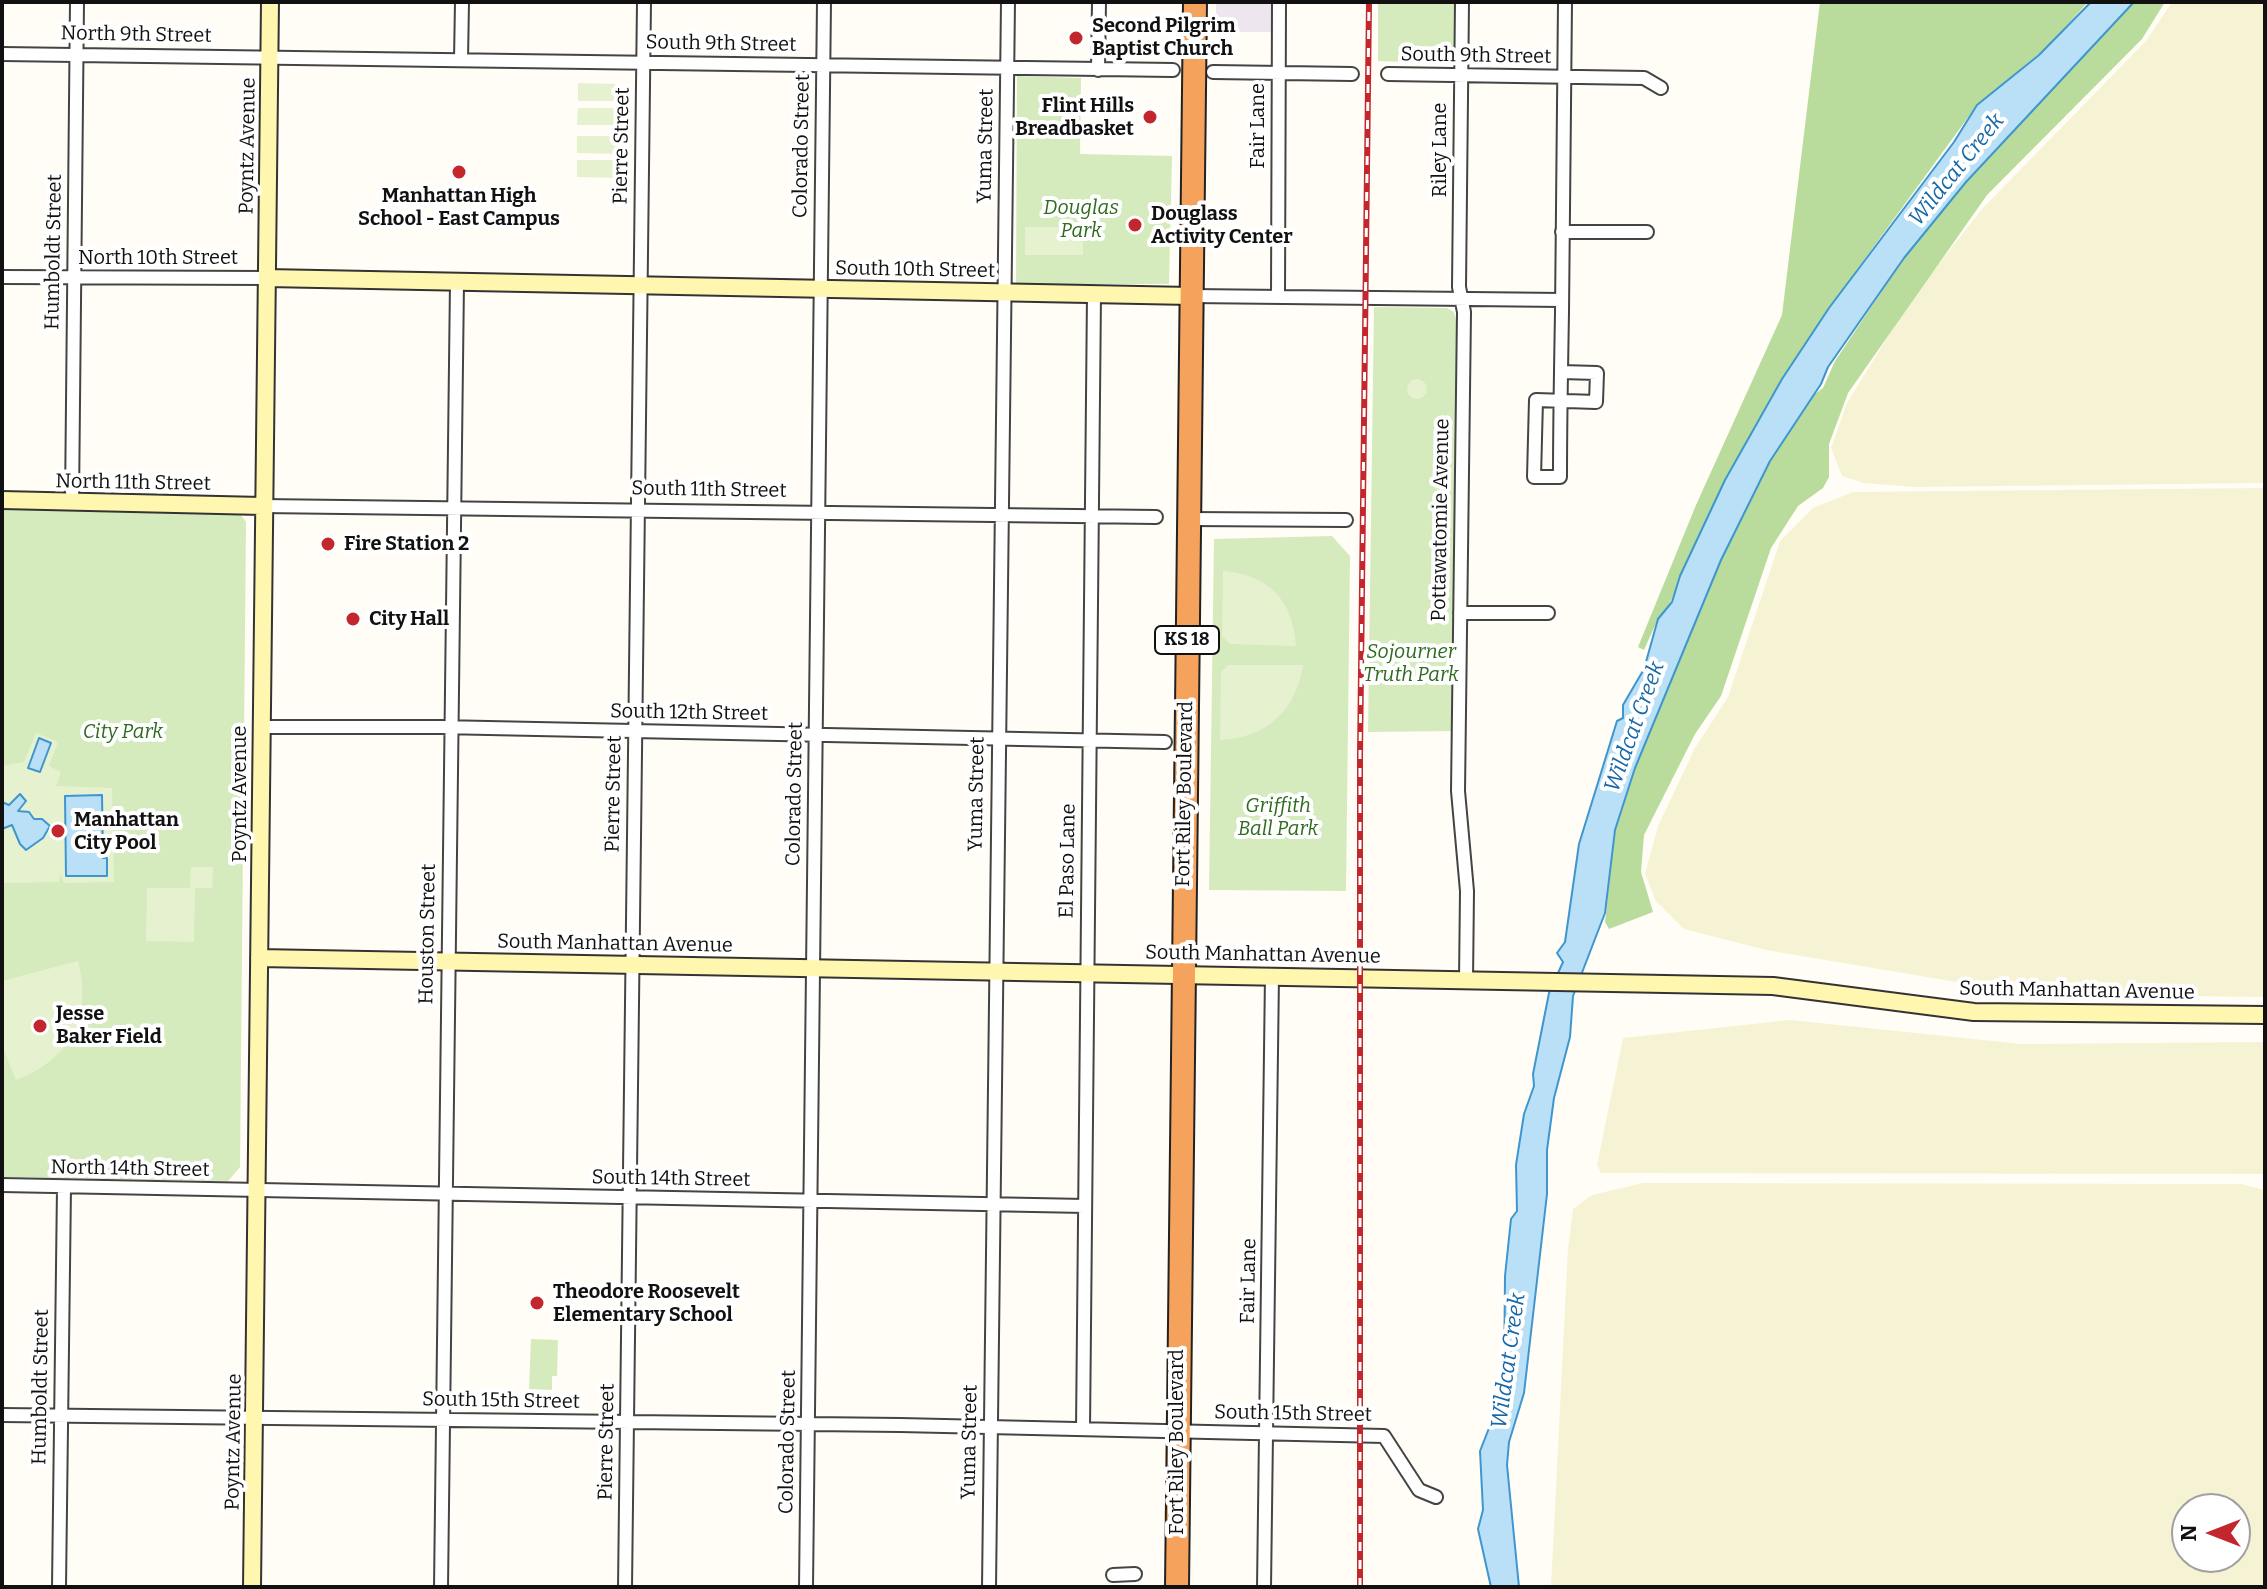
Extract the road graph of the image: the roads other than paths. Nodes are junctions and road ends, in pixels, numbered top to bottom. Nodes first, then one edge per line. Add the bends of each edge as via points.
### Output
1 (77, 2) edge
2 (270, 2) edge
3 (462, 2) edge
4 (644, 2) edge
5 (824, 2) edge
6 (1008, 2) edge
7 (1099, 2) edge
8 (1195, 2) edge
9 (1279, 2) edge
10 (1462, 2) edge
11 (1565, 2) edge
12 (77, 53) junction
13 (2, 54) edge
14 (269, 56) junction
15 (461, 60) junction
16 (643, 62) junction
17 (823, 67) junction
18 (1007, 69) junction
19 (1098, 70) junction
20 (1173, 70) dead end
21 (1213, 72) dead end
22 (1279, 73) junction
23 (1352, 74) dead end
24 (1388, 74) dead end
25 (1461, 75) junction
26 (1564, 77) junction
27 (1661, 88) dead end
28 (1562, 232) junction
29 (1647, 232) dead end
30 (2, 277) edge
31 (74, 278) junction
32 (267, 278) junction
33 (457, 282) junction
34 (640, 285) junction
35 (820, 288) junction
36 (1004, 292) junction
37 (1094, 294) junction
38 (1191, 296) junction
39 (1278, 297) junction
40 (1461, 298) junction
41 (1562, 300) junction
42 (1561, 372) junction
43 (1560, 401) junction
44 (2, 500) edge
45 (72, 502) junction
46 (262, 506) junction
47 (453, 507) junction
48 (637, 510) junction
49 (819, 511) junction
50 (1002, 514) junction
51 (1090, 516) junction
52 (1156, 517) dead end
53 (1189, 519) junction
54 (1346, 520) dead end
55 (1460, 613) junction
56 (1548, 613) dead end
57 (261, 727) junction
58 (450, 728) junction
59 (635, 733) junction
60 (816, 735) junction
61 (998, 738) junction
62 (1089, 740) junction
63 (1165, 742) dead end
64 (259, 958) junction
65 (448, 961) junction
66 (632, 964) junction
67 (811, 967) junction
68 (996, 970) junction
69 (1086, 972) junction
70 (1182, 973) junction
71 (1272, 975) junction
72 (1466, 981) junction
73 (2265, 1015) edge
74 (2, 1185) edge
75 (64, 1187) junction
76 (257, 1192) junction
77 (445, 1196) junction
78 (629, 1198) junction
79 (810, 1202) junction
80 (993, 1204) junction
81 (1085, 1206) junction
82 (2, 1415) edge
83 (61, 1416) junction
84 (254, 1416) junction
85 (442, 1420) junction
86 (627, 1423) junction
87 (809, 1424) junction
88 (991, 1428) junction
89 (1083, 1429) junction
90 (1177, 1431) junction
91 (1266, 1432) junction
92 (1436, 1497) dead end
93 (1135, 1574) dead end
94 (1113, 1575) dead end
95 (59, 1587) edge
96 (252, 1587) edge
97 (441, 1587) edge
98 (625, 1587) edge
99 (806, 1587) edge
100 (989, 1587) edge
101 (1177, 1587) edge
102 (1264, 1587) edge

1 - 12 street, Humboldt Street
2 - 14 street, Poyntz Avenue
3 - 15 street
4 - 16 street, Pierre Street
5 - 17 street, Colorado Street
6 - 18 street, Yuma Street
7 - 19 street
8 - 38 highway, Fort Riley Boulevard / KS 18
9 - 22 street, Fair Lane
10 - 25 street, Riley Lane
11 - 26 street
12 - 13 street, North 9th Street
12 - 14 street, North 9th Street
12 - 31 street, Humboldt Street
14 - 15 street, South 9th Street
14 - 32 street, Poyntz Avenue
15 - 16 street, South 9th Street
16 - 17 street, South 9th Street
16 - 34 street, Pierre Street
17 - 18 street, South 9th Street
17 - 35 street, Colorado Street
18 - 19 street, South 9th Street
18 - 36 street, Yuma Street
19 - 20 street, South 9th Street
21 - 22 street
22 - 23 street
22 - 39 street, Fair Lane
24 - 25 street, South 9th Street
25 - 26 street, South 9th Street
25 - 40 street, Riley Lane
26 - 27 street, South 9th Street via 1644,78
26 - 28 street
28 - 29 street
28 - 41 street
30 - 31 street, North 10th Street
31 - 32 street, North 10th Street
31 - 45 street, Humboldt Street
32 - 33 street, South 10th Street
32 - 46 street, Poyntz Avenue
33 - 34 street, South 10th Street
33 - 47 street, Houston Street
34 - 35 street, South 10th Street
34 - 48 street, Pierre Street
35 - 36 street, South 10th Street
35 - 49 street, Colorado Street
36 - 37 street, South 10th Street
36 - 50 street, Yuma Street
37 - 38 street, South 10th Street
37 - 51 street, El Paso Lane
38 - 39 street, South 10th Street
38 - 53 highway, Fort Riley Boulevard / KS 18
39 - 40 street, South 10th Street
40 - 41 street, South 10th Street
40 - 55 street, Pottawatomie Avenue
41 - 42 street
42 - 43 street
42 - 43 street via 1597,373 1596,402
43 - 43 street via 1560,477 1534,477 1536,400
44 - 45 street, North 11th Street
45 - 46 street, North 11th Street
46 - 47 street, South 11th Street
46 - 57 street, Poyntz Avenue
47 - 48 street, South 11th Street
47 - 58 street, Houston Street
48 - 49 street, South 11th Street
48 - 59 street, Pierre Street
49 - 50 street, South 11th Street
49 - 60 street, Colorado Street
50 - 51 street, South 11th Street
50 - 61 street, Yuma Street
51 - 52 street, South 11th Street
51 - 62 street, El Paso Lane
53 - 54 street
53 - 70 highway, Fort Riley Boulevard / KS 18
55 - 56 street
55 - 72 street, Pottawatomie Avenue via 1458,791 1467,891
57 - 58 street, South 12th Street
57 - 64 street, Poyntz Avenue
58 - 59 street, South 12th Street
58 - 65 street, Houston Street
59 - 60 street, South 12th Street
59 - 66 street, Pierre Street
60 - 61 street, South 12th Street
60 - 67 street, Colorado Street
61 - 62 street, South 12th Street
61 - 68 street, Yuma Street
62 - 63 street, South 12th Street
62 - 69 street, El Paso Lane
64 - 65 street, South Manhattan Avenue
64 - 76 street, Poyntz Avenue
65 - 66 street, South Manhattan Avenue
65 - 77 street, Houston Street
66 - 67 street, South Manhattan Avenue
66 - 78 street, Pierre Street
67 - 68 street, South Manhattan Avenue
67 - 79 street, Colorado Street
68 - 69 street, South Manhattan Avenue
68 - 80 street, Yuma Street
69 - 70 street, South Manhattan Avenue
69 - 81 street, El Paso Lane
70 - 71 street, South Manhattan Avenue
70 - 90 highway, Fort Riley Boulevard / KS 18
71 - 72 street, South Manhattan Avenue
71 - 91 street, Fair Lane
72 - 73 street, South Manhattan Avenue via 1773,986 1974,1012
74 - 75 street, North 14th Street
75 - 76 street, North 14th Street
75 - 83 street, Humboldt Street
76 - 77 street, South 14th Street
76 - 84 street, Poyntz Avenue
77 - 78 street, South 14th Street
77 - 85 street, Houston Street
78 - 79 street, South 14th Street
78 - 86 street, Pierre Street
79 - 80 street, South 14th Street
79 - 87 street, Colorado Street
80 - 81 street, South 14th Street
80 - 88 street, Yuma Street
81 - 89 street, El Paso Lane
82 - 83 street, South 15th Street
83 - 84 street, South 15th Street
83 - 95 street, Humboldt Street
84 - 85 street, South 15th Street
84 - 96 street, Poyntz Avenue
85 - 86 street, South 15th Street
85 - 97 street, Houston Street
86 - 87 street, South 15th Street
86 - 98 street, Pierre Street
87 - 88 street, South 15th Street
87 - 99 street, Colorado Street
88 - 89 street, South 15th Street
88 - 100 street, Yuma Street
89 - 90 street, South 15th Street
90 - 91 street, South 15th Street
90 - 101 highway, Fort Riley Boulevard / KS 18
91 - 92 street, South 15th Street via 1384,1436 1419,1490
91 - 102 street, Fair Lane
93 - 94 street

